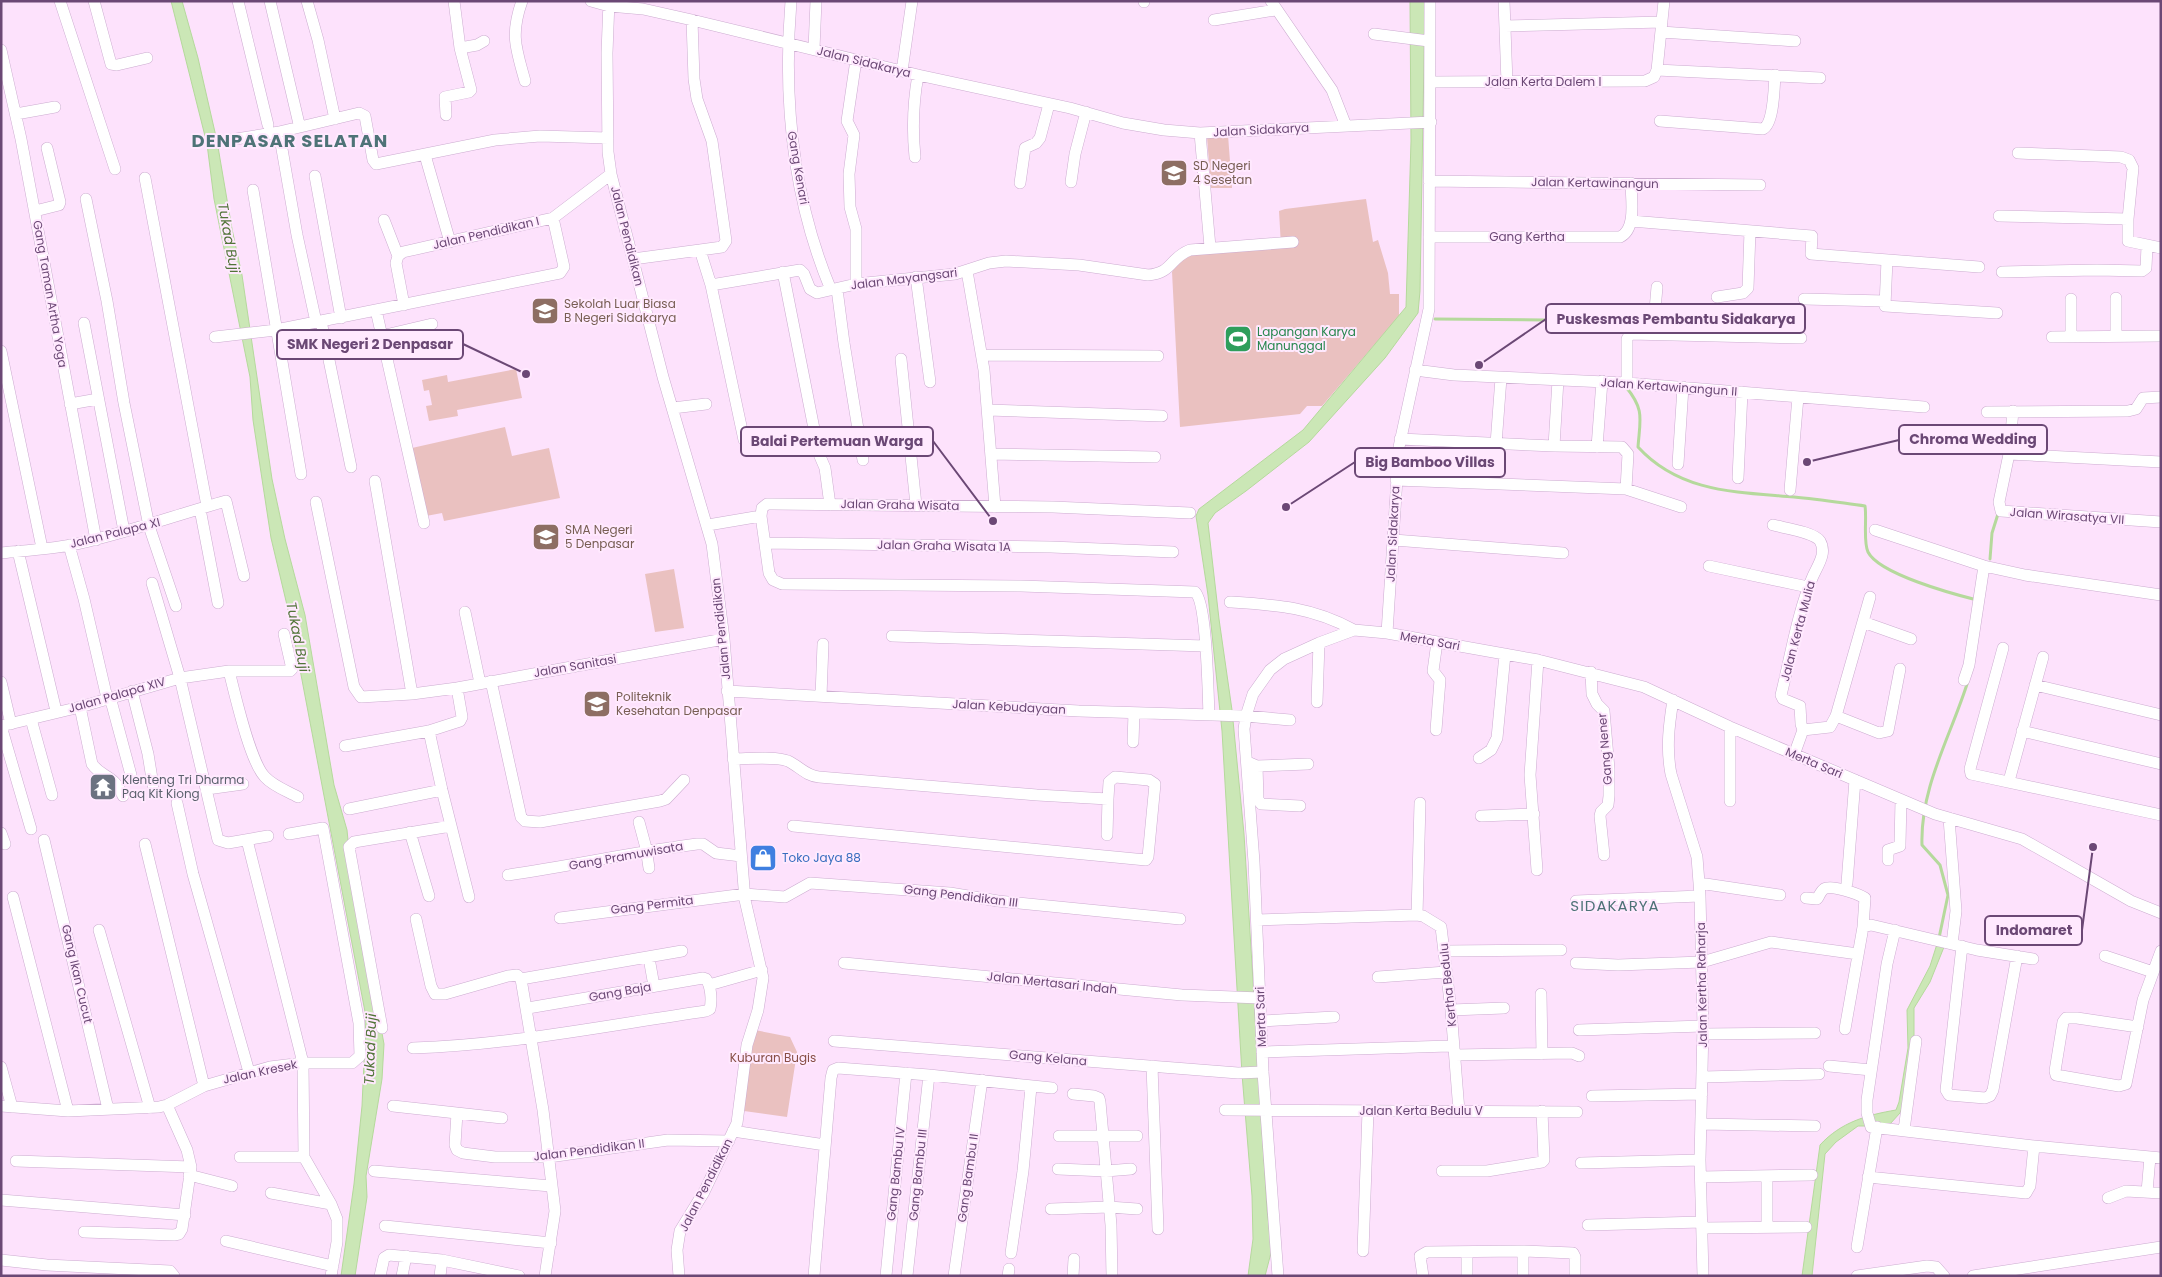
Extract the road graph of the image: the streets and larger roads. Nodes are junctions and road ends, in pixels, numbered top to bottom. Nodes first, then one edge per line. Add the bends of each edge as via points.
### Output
1 (60, 1) edge
2 (94, 1) edge
3 (238, 1) edge
4 (270, 1) edge
5 (307, 1) edge
6 (454, 1) edge
7 (522, 1) edge
8 (591, 1) edge
9 (662, 1) edge
10 (791, 1) edge
11 (816, 1) edge
12 (912, 1) edge
13 (1430, 1) edge
14 (1504, 1) edge
15 (1664, 1) edge
16 (609, 4) edge
17 (1273, 6) edge
18 (660, 13) junction
19 (692, 20) junction
20 (1214, 20) dead end
21 (1505, 26) junction
22 (1661, 27) junction
23 (1374, 34) dead end
24 (484, 41) dead end
25 (1428, 41) junction
26 (1795, 41) dead end
27 (787, 43) junction
28 (460, 48) junction
29 (1, 50) edge
30 (814, 50) junction
31 (147, 58) dead end
32 (856, 60) junction
33 (902, 71) junction
34 (1656, 73) junction
35 (918, 75) junction
36 (1775, 75) junction
37 (1820, 78) dead end
38 (525, 81) dead end
39 (1430, 82) junction
40 (1507, 83) junction
41 (1049, 104) junction
42 (55, 107) dead end
43 (1086, 112) junction
44 (16, 114) junction
45 (446, 115) dead end
46 (335, 118) junction
47 (1660, 121) dead end
48 (1428, 122) junction
49 (299, 124) dead end
50 (268, 125) dead end
51 (1346, 126) junction
52 (279, 132) junction
53 (1200, 133) junction
54 (608, 138) junction
55 (230, 140) dead end
56 (47, 148) dead end
57 (2018, 153) dead end
58 (425, 155) junction
59 (915, 157) dead end
60 (115, 169) dead end
61 (611, 174) junction
62 (315, 176) dead end
63 (145, 178) dead end
64 (1429, 181) junction
65 (1071, 182) dead end
66 (1020, 183) dead end
67 (1631, 183) junction
68 (1760, 185) dead end
69 (253, 190) dead end
70 (86, 199) dead end
71 (35, 211) junction
72 (1999, 216) dead end
73 (553, 218) junction
74 (2128, 219) junction
75 (384, 220) dead end
76 (1631, 221) junction
77 (1750, 231) junction
78 (1429, 237) junction
79 (450, 242) junction
80 (1294, 242) dead end
81 (2147, 246) junction
82 (1210, 248) junction
83 (2161, 248) edge
84 (700, 250) junction
85 (398, 256) junction
86 (633, 258) junction
87 (1887, 260) junction
88 (1979, 267) dead end
89 (968, 271) junction
90 (783, 272) junction
91 (2002, 272) dead end
92 (916, 277) junction
93 (856, 284) junction
94 (711, 285) junction
95 (1657, 287) dead end
96 (834, 289) junction
97 (1717, 297) dead end
98 (2116, 298) dead end
99 (1804, 299) dead end
100 (2071, 299) dead end
101 (1885, 301) junction
102 (404, 305) junction
103 (376, 310) junction
104 (1997, 313) dead end
105 (341, 318) junction
106 (319, 321) junction
107 (84, 323) dead end
108 (432, 324) dead end
109 (276, 330) junction
110 (1653, 334) junction
111 (381, 336) junction
112 (2116, 336) junction
113 (2161, 336) edge
114 (215, 337) dead end
115 (2052, 337) dead end
116 (2071, 337) junction
117 (1802, 338) dead end
118 (1, 351) edge
119 (982, 355) junction
120 (1158, 356) dead end
121 (901, 359) dead end
122 (1415, 370) junction
123 (1501, 378) junction
124 (1558, 380) junction
125 (1602, 381) junction
126 (930, 382) dead end
127 (1627, 383) junction
128 (1683, 387) junction
129 (1742, 392) junction
130 (1798, 398) junction
131 (2161, 398) edge
132 (98, 399) junction
133 (70, 404) junction
134 (706, 404) dead end
135 (1924, 407) dead end
136 (672, 408) junction
137 (988, 410) junction
138 (2013, 411) junction
139 (1987, 412) dead end
140 (1162, 416) dead end
141 (1400, 439) junction
142 (744, 440) dead end
143 (1496, 444) junction
144 (1554, 446) junction
145 (1597, 447) junction
146 (991, 454) junction
147 (2009, 454) junction
148 (1155, 457) dead end
149 (863, 460) dead end
150 (2161, 462) edge
151 (1678, 464) dead end
152 (351, 467) dead end
153 (301, 474) dead end
154 (1738, 478) dead end
155 (1396, 480) junction
156 (375, 481) dead end
157 (1626, 489) junction
158 (1790, 490) dead end
159 (316, 502) dead end
160 (830, 505) junction
161 (916, 505) junction
162 (995, 507) junction
163 (1681, 507) dead end
164 (203, 508) junction
165 (1190, 513) dead end
166 (760, 516) junction
167 (2161, 522) edge
168 (424, 523) dead end
169 (708, 525) junction
170 (1773, 525) dead end
171 (149, 526) junction
172 (1875, 530) dead end
173 (124, 531) junction
174 (96, 540) junction
175 (1394, 540) junction
176 (765, 543) junction
177 (69, 545) junction
178 (42, 548) junction
179 (2, 550) edge
180 (18, 551) junction
181 (1173, 552) dead end
182 (1563, 553) dead end
183 (1709, 566) dead end
184 (1984, 566) junction
185 (244, 576) dead end
186 (152, 583) dead end
187 (1808, 587) junction
188 (2161, 595) edge
189 (1870, 597) dead end
190 (1230, 602) dead end
191 (218, 603) dead end
192 (176, 606) dead end
193 (465, 612) dead end
194 (1863, 622) junction
195 (1354, 630) junction
196 (284, 634) dead end
197 (1387, 634) junction
198 (892, 636) dead end
199 (724, 638) junction
200 (1911, 639) dead end
201 (1437, 642) junction
202 (1319, 643) junction
203 (823, 644) dead end
204 (1206, 646) junction
205 (2003, 648) dead end
206 (1505, 654) junction
207 (2043, 657) dead end
208 (1538, 660) junction
209 (1900, 669) dead end
210 (229, 671) junction
211 (1591, 672) junction
212 (180, 678) junction
213 (1964, 680) dead end
214 (1, 682) edge
215 (485, 682) junction
216 (2035, 685) junction
217 (457, 688) junction
218 (132, 691) junction
219 (727, 691) junction
220 (412, 694) junction
221 (821, 696) junction
222 (108, 698) junction
223 (1674, 700) junction
224 (1318, 702) dead end
225 (80, 707) junction
226 (56, 712) junction
227 (1134, 713) junction
228 (1212, 715) junction
229 (2161, 715) edge
230 (1240, 716) junction
231 (1836, 716) junction
232 (31, 719) junction
233 (1290, 720) dead end
234 (4, 726) edge
235 (1727, 726) junction
236 (1436, 730) dead end
237 (1803, 730) junction
238 (430, 731) junction
239 (2022, 732) junction
240 (1133, 742) dead end
241 (345, 746) dead end
242 (1794, 755) junction
243 (1480, 758) dead end
244 (733, 759) junction
245 (1251, 764) junction
246 (1308, 764) dead end
247 (2161, 764) edge
248 (1723, 770) dead end
249 (131, 775) dead end
250 (684, 780) dead end
251 (1855, 780) junction
252 (2009, 781) junction
253 (243, 784) dead end
254 (153, 785) dead end
255 (207, 789) junction
256 (442, 790) junction
257 (52, 796) dead end
258 (123, 796) dead end
259 (298, 797) dead end
260 (1108, 799) junction
261 (1730, 801) dead end
262 (1906, 802) junction
263 (177, 804) dead end
264 (1420, 804) dead end
265 (1300, 806) dead end
266 (349, 808) dead end
267 (1534, 814) junction
268 (2161, 815) edge
269 (1481, 816) dead end
270 (1949, 818) junction
271 (639, 822) dead end
272 (451, 826) junction
273 (793, 826) dead end
274 (31, 829) dead end
275 (410, 832) junction
276 (289, 834) dead end
277 (1107, 835) dead end
278 (268, 836) dead end
279 (44, 840) dead end
280 (247, 840) junction
281 (145, 844) dead end
282 (647, 850) junction
283 (1604, 855) dead end
284 (741, 856) junction
285 (1888, 860) dead end
286 (649, 868) dead end
287 (1537, 870) dead end
288 (508, 875) dead end
289 (1699, 883) junction
290 (1847, 883) dead end
291 (745, 894) junction
292 (1780, 895) dead end
293 (430, 896) dead end
294 (1700, 896) junction
295 (13, 897) dead end
296 (469, 897) dead end
297 (1806, 898) dead end
298 (1576, 901) dead end
299 (2161, 913) edge
300 (1417, 914) junction
301 (560, 918) dead end
302 (416, 919) dead end
303 (1180, 919) dead end
304 (1257, 920) junction
305 (1863, 927) junction
306 (99, 930) dead end
307 (1896, 930) junction
308 (1948, 943) junction
309 (1561, 950) dead end
310 (682, 951) dead end
311 (1445, 951) junction
312 (2161, 951) edge
313 (1858, 954) junction
314 (2017, 956) junction
315 (2105, 956) dead end
316 (649, 958) junction
317 (2033, 958) dead end
318 (1702, 962) junction
319 (844, 963) dead end
320 (1576, 963) dead end
321 (762, 970) junction
322 (1446, 972) junction
323 (2153, 972) junction
324 (1378, 977) dead end
325 (521, 979) junction
326 (709, 985) junction
327 (654, 986) junction
328 (1541, 994) dead end
329 (1258, 998) junction
330 (528, 1008) junction
331 (1504, 1008) dead end
332 (1451, 1010) junction
333 (1334, 1017) dead end
334 (1261, 1021) junction
335 (2138, 1027) junction
336 (382, 1028) dead end
337 (1845, 1029) dead end
338 (1579, 1030) dead end
339 (1703, 1030) junction
340 (1815, 1033) dead end
341 (532, 1036) junction
342 (834, 1041) dead end
343 (1916, 1041) dead end
344 (413, 1048) dead end
345 (1452, 1050) junction
346 (1262, 1052) junction
347 (1542, 1054) junction
348 (1579, 1056) dead end
349 (303, 1063) junction
350 (1152, 1066) junction
351 (1829, 1066) dead end
352 (1, 1067) edge
353 (1871, 1070) junction
354 (249, 1072) junction
355 (1261, 1072) junction
356 (906, 1073) junction
357 (1819, 1074) dead end
358 (929, 1075) junction
359 (1703, 1077) junction
360 (982, 1080) junction
361 (204, 1086) junction
362 (1031, 1087) junction
363 (1052, 1088) dead end
364 (1073, 1094) dead end
365 (1702, 1094) junction
366 (1592, 1096) dead end
367 (167, 1105) junction
368 (393, 1106) dead end
369 (7, 1107) edge
370 (150, 1108) junction
371 (108, 1109) junction
372 (1225, 1110) dead end
373 (1265, 1110) junction
374 (68, 1111) junction
375 (1368, 1111) junction
376 (1459, 1111) junction
377 (1542, 1111) junction
378 (1576, 1112) dead end
379 (457, 1113) junction
380 (502, 1118) dead end
381 (1702, 1124) junction
382 (1815, 1126) dead end
383 (1874, 1127) junction
384 (1904, 1130) junction
385 (1103, 1135) junction
386 (731, 1136) junction
387 (1059, 1136) dead end
388 (1137, 1136) dead end
389 (824, 1146) junction
390 (2034, 1146) junction
391 (240, 1157) dead end
392 (304, 1157) junction
393 (549, 1157) junction
394 (2155, 1157) edge
395 (1700, 1160) junction
396 (16, 1161) dead end
397 (1581, 1163) dead end
398 (1058, 1169) dead end
399 (1131, 1169) dead end
400 (1106, 1170) junction
401 (190, 1171) junction
402 (374, 1171) dead end
403 (1442, 1171) dead end
404 (1812, 1175) dead end
405 (1768, 1176) junction
406 (1701, 1177) junction
407 (1868, 1177) junction
408 (232, 1186) dead end
409 (550, 1186) junction
410 (2147, 1192) junction
411 (271, 1193) dead end
412 (2161, 1193) edge
413 (2108, 1198) dead end
414 (1, 1200) edge
415 (331, 1204) junction
416 (1109, 1207) junction
417 (1051, 1209) dead end
418 (1137, 1209) dead end
419 (185, 1215) junction
420 (1588, 1225) dead end
421 (1702, 1225) junction
422 (385, 1226) dead end
423 (1767, 1226) junction
424 (1806, 1227) dead end
425 (1158, 1229) dead end
426 (84, 1232) dead end
427 (226, 1241) dead end
428 (551, 1243) junction
429 (1857, 1247) dead end
430 (2161, 1247) edge
431 (1523, 1251) junction
432 (1364, 1252) dead end
433 (1467, 1252) junction
434 (1011, 1253) dead end
435 (406, 1256) junction
436 (1074, 1259) dead end
437 (1, 1260) edge
438 (442, 1260) junction
439 (332, 1271) edge
440 (475, 1271) edge
441 (174, 1276) edge
442 (380, 1276) edge
443 (402, 1276) edge
444 (440, 1276) edge
445 (519, 1276) edge
446 (545, 1276) edge
447 (679, 1276) edge
448 (814, 1276) edge
449 (886, 1276) edge
450 (907, 1276) edge
451 (954, 1276) edge
452 (1073, 1276) edge
453 (1112, 1276) edge
454 (1278, 1276) edge
455 (1422, 1276) edge
456 (1467, 1276) edge
457 (1523, 1276) edge
458 (1575, 1276) edge
459 (1703, 1276) edge
460 (1856, 1276) edge
461 (1944, 1276) edge
462 (1973, 1276) edge

1 - 60 street
2 - 31 street via 111,64
3 - 50 street
4 - 49 street
5 - 46 street
6 - 28 street
7 - 38 street via 514,34
8 - 16 street, Jalan Sidakarya
9 - 18 street
10 - 27 street, Gang Kenari
11 - 30 street
12 - 33 street
13 - 25 street
14 - 21 street
15 - 22 street
16 - 18 street, Jalan Sidakarya
16 - 54 street, Jalan Pendidikan
17 - 20 street
17 - 51 street via 1332,90
18 - 19 street, Jalan Sidakarya
19 - 27 street, Jalan Sidakarya
19 - 84 street via 694,79 712,141 726,242 722,247
21 - 22 street
21 - 40 street
22 - 26 street
22 - 34 street
23 - 25 street
24 - 28 street
25 - 39 street
27 - 30 street, Jalan Sidakarya
27 - 96 street, Gang Kenari via 789,107 800,186 811,233
28 - 45 street via 471,90 445,98
29 - 44 street, Gang Taman Artha Yoga
30 - 32 street, Jalan Sidakarya
32 - 33 street, Jalan Sidakarya
32 - 93 street via 847,121 854,135 849,174 850,207 856,229
33 - 35 street, Jalan Sidakarya
34 - 36 street, Jalan Kerta Dalem I
34 - 40 street, Jalan Kerta Dalem I via 1642,82
35 - 41 street, Jalan Sidakarya
35 - 59 street via 912,131
36 - 37 street, Jalan Kerta Dalem I
36 - 47 street via 1770,120 1766,128
39 - 40 street, Jalan Kerta Dalem I
39 - 48 street
41 - 43 street, Jalan Sidakarya
41 - 66 street via 1040,138 1025,148
42 - 44 street
43 - 53 street, Jalan Sidakarya via 1145,127
43 - 65 street
44 - 71 street, Gang Taman Artha Yoga
46 - 52 street
46 - 58 street via 363,113 376,164
48 - 51 street, Jalan Sidakarya
48 - 64 street, Jalan Sidakarya
51 - 53 street, Jalan Sidakarya
52 - 55 street
52 - 106 street via 297,235
53 - 82 street
54 - 58 street via 540,136 483,142
54 - 61 street, Jalan Pendidikan
56 - 71 street via 60,202
57 - 74 street via 2129,160 2133,168
58 - 79 street
61 - 73 street, Jalan Pendidikan I
61 - 86 street, Jalan Pendidikan
62 - 105 street
63 - 164 street
64 - 67 street, Jalan Kertawinangun
64 - 78 street, Jalan Sidakarya
67 - 68 street, Jalan Kertawinangun
67 - 76 street
69 - 109 street
70 - 171 street
71 - 133 street, Gang Taman Artha Yoga
72 - 74 street
73 - 79 street, Jalan Pendidikan I
73 - 102 street via 564,267 562,272
74 - 81 street via 2129,242
75 - 85 street
76 - 77 street
76 - 78 street, Gang Kertha via 1624,235
77 - 87 street via 1812,236 1811,254
77 - 97 street via 1748,288 1744,293
78 - 122 street, Jalan Sidakarya via 1429,309
79 - 85 street, Jalan Pendidikan I via 403,252
80 - 82 street, Jalan Mayangsari
81 - 83 street
81 - 91 street via 2146,268 2142,271
82 - 89 street, Jalan Mayangsari via 1181,253 1169,268 1148,275 1079,265 1013,261 989,263
84 - 86 street
84 - 94 street
85 - 102 street via 396,263
86 - 136 street, Jalan Pendidikan
87 - 88 street
87 - 101 street
89 - 92 street, Jalan Mayangsari
89 - 119 street
90 - 94 street, Jalan Mayangsari
90 - 96 street, Jalan Mayangsari via 803,271 813,292
90 - 160 street via 818,454 826,468
92 - 93 street, Jalan Mayangsari
92 - 126 street
93 - 96 street, Jalan Mayangsari
94 - 142 street
95 - 110 street
96 - 149 street, Gang Kenari
98 - 112 street
99 - 101 street
100 - 116 street
101 - 104 street via 1885,306
102 - 103 street
103 - 105 street
103 - 111 street
105 - 106 street
106 - 109 street
106 - 152 street
107 - 132 street
108 - 111 street
109 - 114 street
109 - 153 street
110 - 117 street
110 - 127 street via 1627,336
111 - 168 street
112 - 113 street
112 - 116 street
115 - 116 street
118 - 178 street
119 - 120 street
119 - 137 street
121 - 161 street
122 - 123 street, Jalan Kertawinangun II
122 - 141 street, Jalan Sidakarya
123 - 124 street, Jalan Kertawinangun II
123 - 143 street
124 - 125 street, Jalan Kertawinangun II
124 - 144 street
125 - 127 street, Jalan Kertawinangun II
125 - 145 street
127 - 128 street, Jalan Kertawinangun II
128 - 129 street, Jalan Kertawinangun II
128 - 151 street
129 - 130 street, Jalan Kertawinangun II
129 - 154 street
130 - 135 street, Jalan Kertawinangun II
130 - 158 street
131 - 138 street via 2143,398 2136,409 2128,411
132 - 133 street
132 - 173 street
133 - 174 street, Gang Taman Artha Yoga
134 - 136 street
136 - 169 street, Jalan Pendidikan
137 - 140 street
137 - 146 street
138 - 139 street
138 - 147 street, Jalan Wirasatya VII
141 - 143 street
141 - 155 street, Jalan Sidakarya
143 - 144 street
144 - 145 street
145 - 157 street via 1626,449 1629,459
146 - 148 street
146 - 162 street
147 - 150 street
147 - 167 street, Jalan Wirasatya VII via 1999,502 2001,512
155 - 157 street
155 - 175 street, Jalan Sidakarya
156 - 220 street
157 - 163 street
159 - 220 street, Jalan Sanitasi via 357,693 361,697
160 - 161 street, Jalan Graha Wisata
160 - 166 street, Jalan Graha Wisata via 767,504
161 - 162 street, Jalan Graha Wisata
162 - 165 street, Jalan Graha Wisata
164 - 171 street, Jalan Palapa XI
164 - 185 street, Jalan Palapa XI via 226,501
164 - 191 street
166 - 169 street, Jalan Graha Wisata
166 - 176 street
169 - 199 street, Jalan Pendidikan
170 - 187 street, Jalan Kerta Mulia via 1819,539 1822,555
171 - 173 street, Jalan Palapa XI
171 - 192 street
172 - 184 street
173 - 174 street, Jalan Palapa XI
174 - 177 street, Jalan Palapa XI
175 - 182 street
175 - 197 street, Jalan Sidakarya
176 - 181 street, Jalan Graha Wisata 1A
176 - 204 street via 769,573 782,584 1190,590 1200,599
177 - 178 street, Jalan Palapa XI
177 - 222 street
178 - 180 street, Jalan Palapa XI
179 - 180 street, Jalan Palapa XI
180 - 226 street
183 - 187 street
184 - 188 street
184 - 213 street
186 - 212 street
187 - 237 street, Jalan Kerta Mulia via 1781,695 1782,699 1800,706
189 - 194 street
190 - 195 street via 1294,608 1332,618
193 - 215 street
194 - 200 street
194 - 231 street
195 - 197 street, Merta Sari
195 - 202 street, Merta Sari
196 - 210 street via 292,670
197 - 201 street, Merta Sari
198 - 204 street
199 - 215 street, Jalan Sanitasi
199 - 219 street, Jalan Pendidikan
201 - 206 street, Merta Sari
201 - 236 street via 1433,671 1440,680
202 - 224 street
202 - 230 street, Merta Sari via 1284,659 1270,670
203 - 221 street
204 - 228 street
205 - 252 street via 1970,771 1974,775
206 - 208 street, Merta Sari
206 - 243 street via 1497,738 1491,750
207 - 216 street
208 - 211 street, Merta Sari
208 - 267 street via 1530,775
209 - 231 street via 1888,731 1879,733
210 - 212 street
210 - 259 street via 260,772
211 - 223 street, Merta Sari via 1644,687
211 - 283 street, Gang Nener via 1592,694 1604,711 1610,769 1608,803 1600,812
212 - 218 street, Jalan Palapa XIV
212 - 255 street, Jalan Palapa XIV
214 - 234 street
215 - 217 street, Jalan Sanitasi
215 - 250 street via 520,817 525,821 540,822 660,801
216 - 229 street
216 - 239 street
217 - 220 street, Jalan Sanitasi
217 - 238 street via 462,720
218 - 222 street, Jalan Palapa XIV
218 - 254 street
219 - 221 street, Jalan Kebudayaan
219 - 244 street, Jalan Pendidikan
221 - 227 street, Jalan Kebudayaan
222 - 225 street, Jalan Palapa XIV
222 - 249 street
223 - 235 street, Merta Sari
223 - 289 street, Jalan Kertha Raharja via 1667,738 1669,761 1697,857
225 - 226 street, Jalan Palapa XIV
225 - 258 street via 92,764 115,781
226 - 232 street, Jalan Palapa XIV
227 - 228 street, Jalan Kebudayaan
227 - 240 street
228 - 230 street, Jalan Kebudayaan
230 - 233 street, Jalan Kebudayaan
230 - 245 street, Merta Sari
231 - 237 street via 1830,727
232 - 234 street, Jalan Palapa XIV
232 - 257 street
234 - 274 street
235 - 242 street, Merta Sari
235 - 248 street
235 - 261 street
237 - 242 street, Jalan Kerta Mulia
238 - 241 street
238 - 256 street
239 - 247 street
239 - 252 street
242 - 251 street, Merta Sari
244 - 260 street via 782,759 808,775 818,777
244 - 284 street, Jalan Pendidikan
245 - 246 street
245 - 265 street via 1261,804
245 - 304 street, Merta Sari
251 - 262 street, Merta Sari
251 - 290 street
252 - 268 street
253 - 255 street
255 - 280 street, Jalan Palapa XIV via 218,840 228,843
256 - 266 street
256 - 272 street
260 - 273 street via 1112,778 1154,782 1146,860
260 - 277 street
262 - 270 street, Merta Sari
262 - 285 street via 1900,846 1888,850
263 - 354 street via 193,874
264 - 300 street
267 - 269 street
267 - 287 street
270 - 299 street, Merta Sari via 2022,839 2131,900
270 - 308 street via 1956,911
271 - 282 street
272 - 275 street
272 - 296 street
275 - 293 street
275 - 336 street via 354,842 349,847
276 - 349 street via 322,828 359,1023 360,1056 352,1063
278 - 280 street
279 - 371 street, Gang Ikan Cucut
280 - 349 street
281 - 361 street
282 - 284 street, Gang Pramuwisata via 703,844 716,854
282 - 286 street
282 - 288 street, Gang Pramuwisata
284 - 291 street, Jalan Pendidikan
289 - 292 street
289 - 294 street, Jalan Kertha Raharja
291 - 301 street, Gang Permita
291 - 303 street, Gang Pendidikan III via 785,897 810,883 817,883 950,893 998,901
291 - 321 street, Jalan Pendidikan
294 - 298 street
294 - 318 street, Jalan Kertha Raharja
295 - 374 street
297 - 305 street via 1816,899 1827,888 1863,896
300 - 304 street
300 - 311 street, Kertha Bedulu via 1441,927
302 - 325 street via 435,994 508,976
304 - 329 street, Merta Sari
305 - 307 street via 1871,925
305 - 313 street
306 - 370 street
307 - 308 street
307 - 353 street via 1887,964
308 - 314 street
308 - 314 street via 1946,1090 1949,1094 1985,1098 1993,1090
309 - 311 street
310 - 316 street
311 - 322 street, Kertha Bedulu
312 - 323 street
313 - 318 street via 1771,942
313 - 337 street
314 - 317 street
315 - 323 street
316 - 325 street
316 - 327 street
318 - 320 street
318 - 339 street, Jalan Kertha Raharja
319 - 329 street, Jalan Mertasari Indah via 1182,996
321 - 326 street, Gang Baja
321 - 386 street, Jalan Pendidikan via 760,1003 747,1045 740,1106
322 - 324 street
322 - 332 street, Kertha Bedulu
323 - 335 street
325 - 330 street
326 - 327 street, Gang Baja via 702,978
326 - 341 street via 711,1005 706,1011
327 - 330 street, Gang Baja
328 - 347 street
329 - 334 street, Merta Sari
330 - 341 street
331 - 332 street
332 - 345 street, Kertha Bedulu
333 - 334 street
334 - 346 street, Merta Sari
335 - 335 street via 2126,1084 2119,1086 2056,1075 2066,1018
338 - 339 street
339 - 340 street
339 - 359 street, Jalan Kertha Raharja
341 - 344 street
341 - 393 street
342 - 350 street, Gang Kelana
343 - 384 street
345 - 346 street
345 - 347 street
345 - 376 street, Kertha Bedulu
346 - 355 street, Merta Sari
347 - 348 street
349 - 354 street, Jalan Kresek
349 - 392 street, Jalan Kresek
350 - 355 street, Gang Kelana
350 - 425 street
351 - 353 street
352 - 369 street
353 - 383 street via 1867,1113
354 - 361 street, Jalan Kresek
355 - 373 street, Merta Sari
356 - 358 street
356 - 389 street via 833,1070
356 - 449 street, Gang Bambu IV
357 - 359 street
358 - 360 street
358 - 450 street, Gang Bambu III
359 - 365 street, Jalan Kertha Raharja
360 - 362 street
360 - 451 street, Gang Bambu II
361 - 367 street, Jalan Kresek
362 - 363 street
362 - 434 street
364 - 385 street via 1098,1098
365 - 366 street
365 - 381 street, Jalan Kertha Raharja
367 - 370 street, Jalan Kresek
367 - 401 street via 187,1150
368 - 379 street
369 - 374 street, Jalan Kresek
370 - 371 street, Jalan Kresek
371 - 374 street, Jalan Kresek
372 - 373 street, Jalan Kerta Bedulu V
373 - 375 street, Jalan Kerta Bedulu V
373 - 454 street, Merta Sari
375 - 376 street, Jalan Kerta Bedulu V
375 - 432 street
376 - 377 street, Jalan Kerta Bedulu V
377 - 378 street, Jalan Kerta Bedulu V
377 - 403 street via 1542,1162 1487,1171
379 - 380 street
379 - 393 street, Jalan Pendidikan II via 455,1145 463,1153 495,1157
381 - 382 street
381 - 395 street, Jalan Kertha Raharja
383 - 384 street
383 - 407 street
384 - 390 street
385 - 387 street
385 - 388 street
385 - 400 street
386 - 389 street, Jalan Pendidikan II
386 - 393 street, Jalan Pendidikan II via 668,1140
386 - 447 street, Jalan Pendidikan via 704,1192 680,1231 677,1250
389 - 448 street
390 - 394 street
390 - 407 street via 2030,1186 2026,1193
391 - 392 street
392 - 415 street, Jalan Kresek
393 - 409 street
394 - 410 street
395 - 397 street
395 - 406 street, Jalan Kertha Raharja
396 - 401 street
398 - 400 street
399 - 400 street
400 - 416 street
401 - 408 street
401 - 419 street
402 - 409 street
404 - 405 street
405 - 406 street
405 - 423 street
406 - 421 street, Jalan Kertha Raharja
407 - 429 street
409 - 428 street via 555,1211
410 - 412 street
410 - 413 street via 2126,1191
411 - 415 street
414 - 419 street
415 - 439 street, Jalan Kresek via 337,1219
416 - 417 street
416 - 418 street
416 - 453 street
419 - 426 street via 182,1229 174,1235
420 - 421 street
421 - 423 street
421 - 459 street, Jalan Kertha Raharja
422 - 428 street
423 - 424 street
427 - 439 street
428 - 446 street
430 - 462 street
431 - 433 street
431 - 457 street
431 - 458 street via 1574,1253
433 - 455 street via 1423,1253 1420,1256
433 - 456 street
435 - 438 street
435 - 442 street via 386,1255
435 - 443 street
436 - 452 street
437 - 441 street via 170,1271
438 - 440 street
438 - 444 street
440 - 445 street
460 - 461 street via 1927,1266 1936,1268

